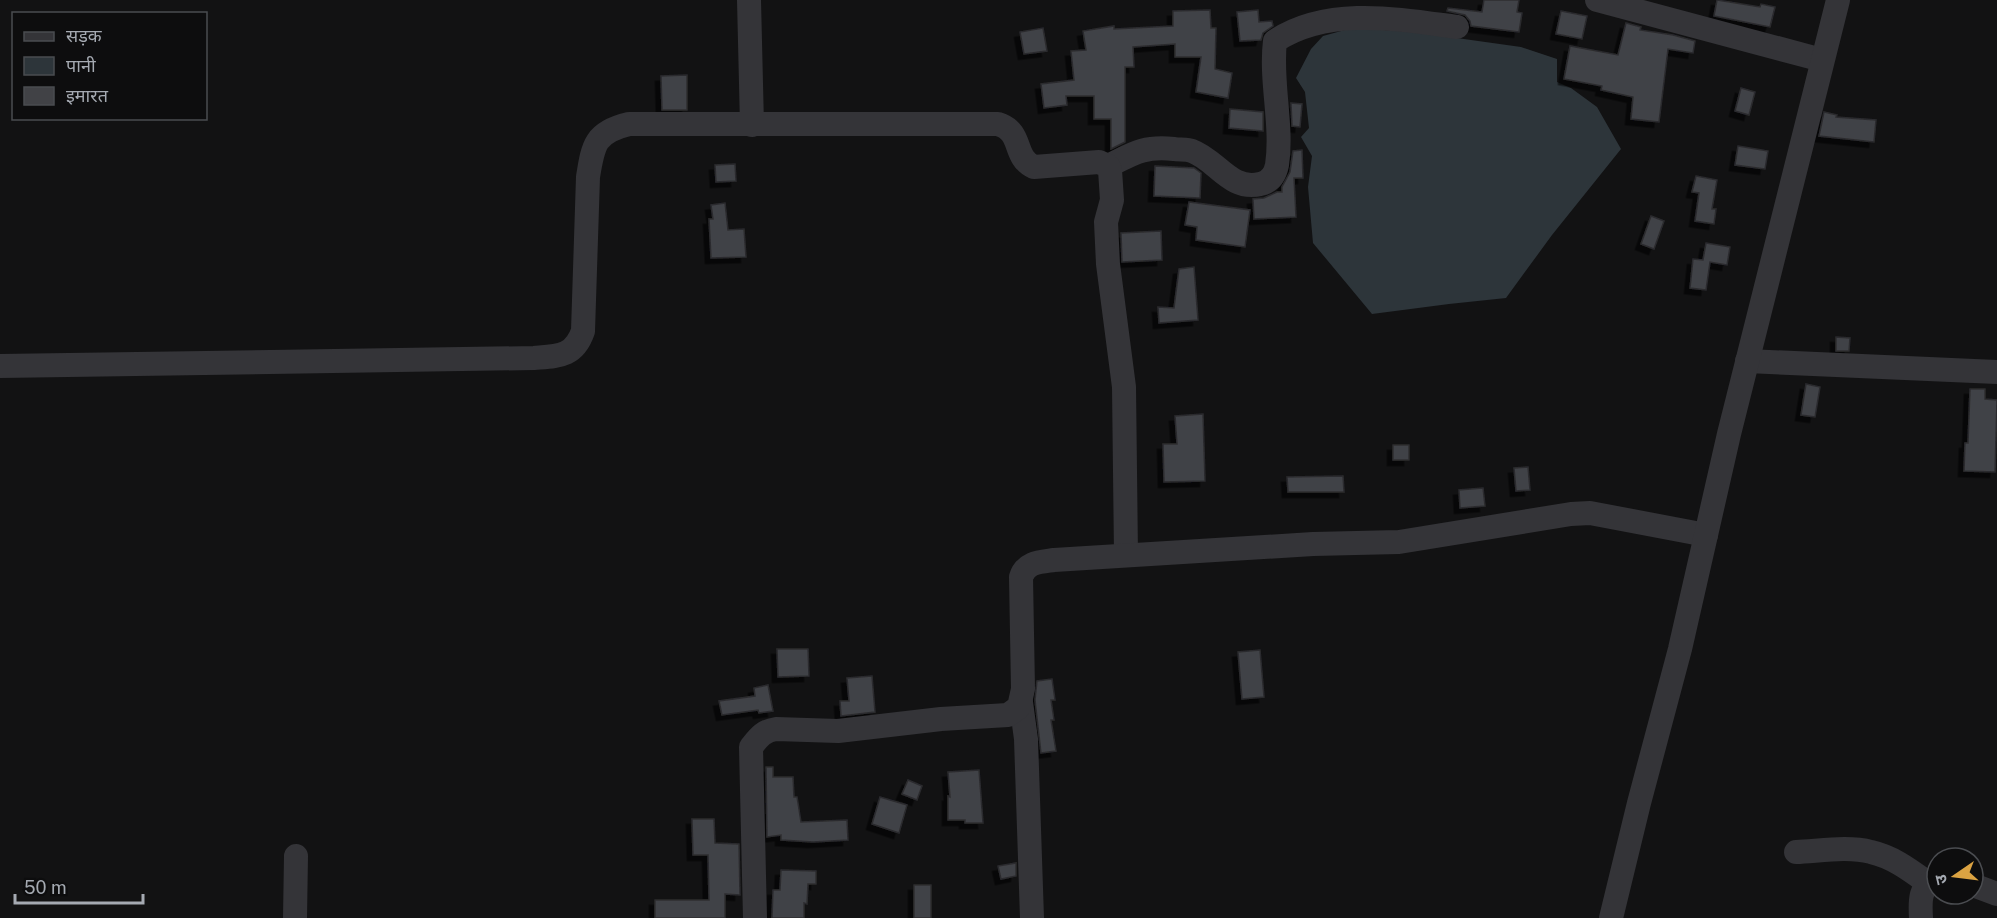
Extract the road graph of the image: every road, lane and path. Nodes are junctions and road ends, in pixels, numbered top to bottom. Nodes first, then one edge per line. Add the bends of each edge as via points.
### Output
1 (749, 0) edge
2 (1597, 0) edge
3 (1838, 0) edge
4 (1457, 27) dead end
5 (1822, 60) junction
6 (752, 124) junction
7 (1108, 166) junction
8 (1747, 361) junction
9 (0, 366) edge
10 (1997, 372) edge
11 (1706, 534) junction
12 (1126, 555) junction
13 (1021, 702) junction
14 (1796, 852) dead end
15 (296, 856) dead end
16 (1925, 877) edge
17 (1925, 887) edge
18 (295, 918) edge
19 (755, 918) edge
20 (1032, 918) edge
21 (1611, 918) edge
22 (1921, 918) edge

1 - 6 street
2 - 5 street
3 - 5 street
4 - 7 street via 1363,18 1300,28 1275,41 1277,165 1266,183 1235,182 1191,151 1156,147 1137,151
5 - 8 street
6 - 7 street via 998,124 1012,132 1023,159 1034,167 1099,162
6 - 9 street via 628,124 612,128 596,143 588,177 583,330 574,349 564,354 534,358
7 - 12 street via 1112,200 1106,222 1108,264 1125,387
8 - 10 street
8 - 11 street
11 - 12 street via 1590,513 1399,542
11 - 21 street
12 - 13 street via 1040,562 1023,572
13 - 19 street via 1014,712 994,717 838,731 776,729 761,734 751,747
13 - 20 street via 1026,739
14 - 16 street via 1871,851
15 - 18 street
17 - 22 street

